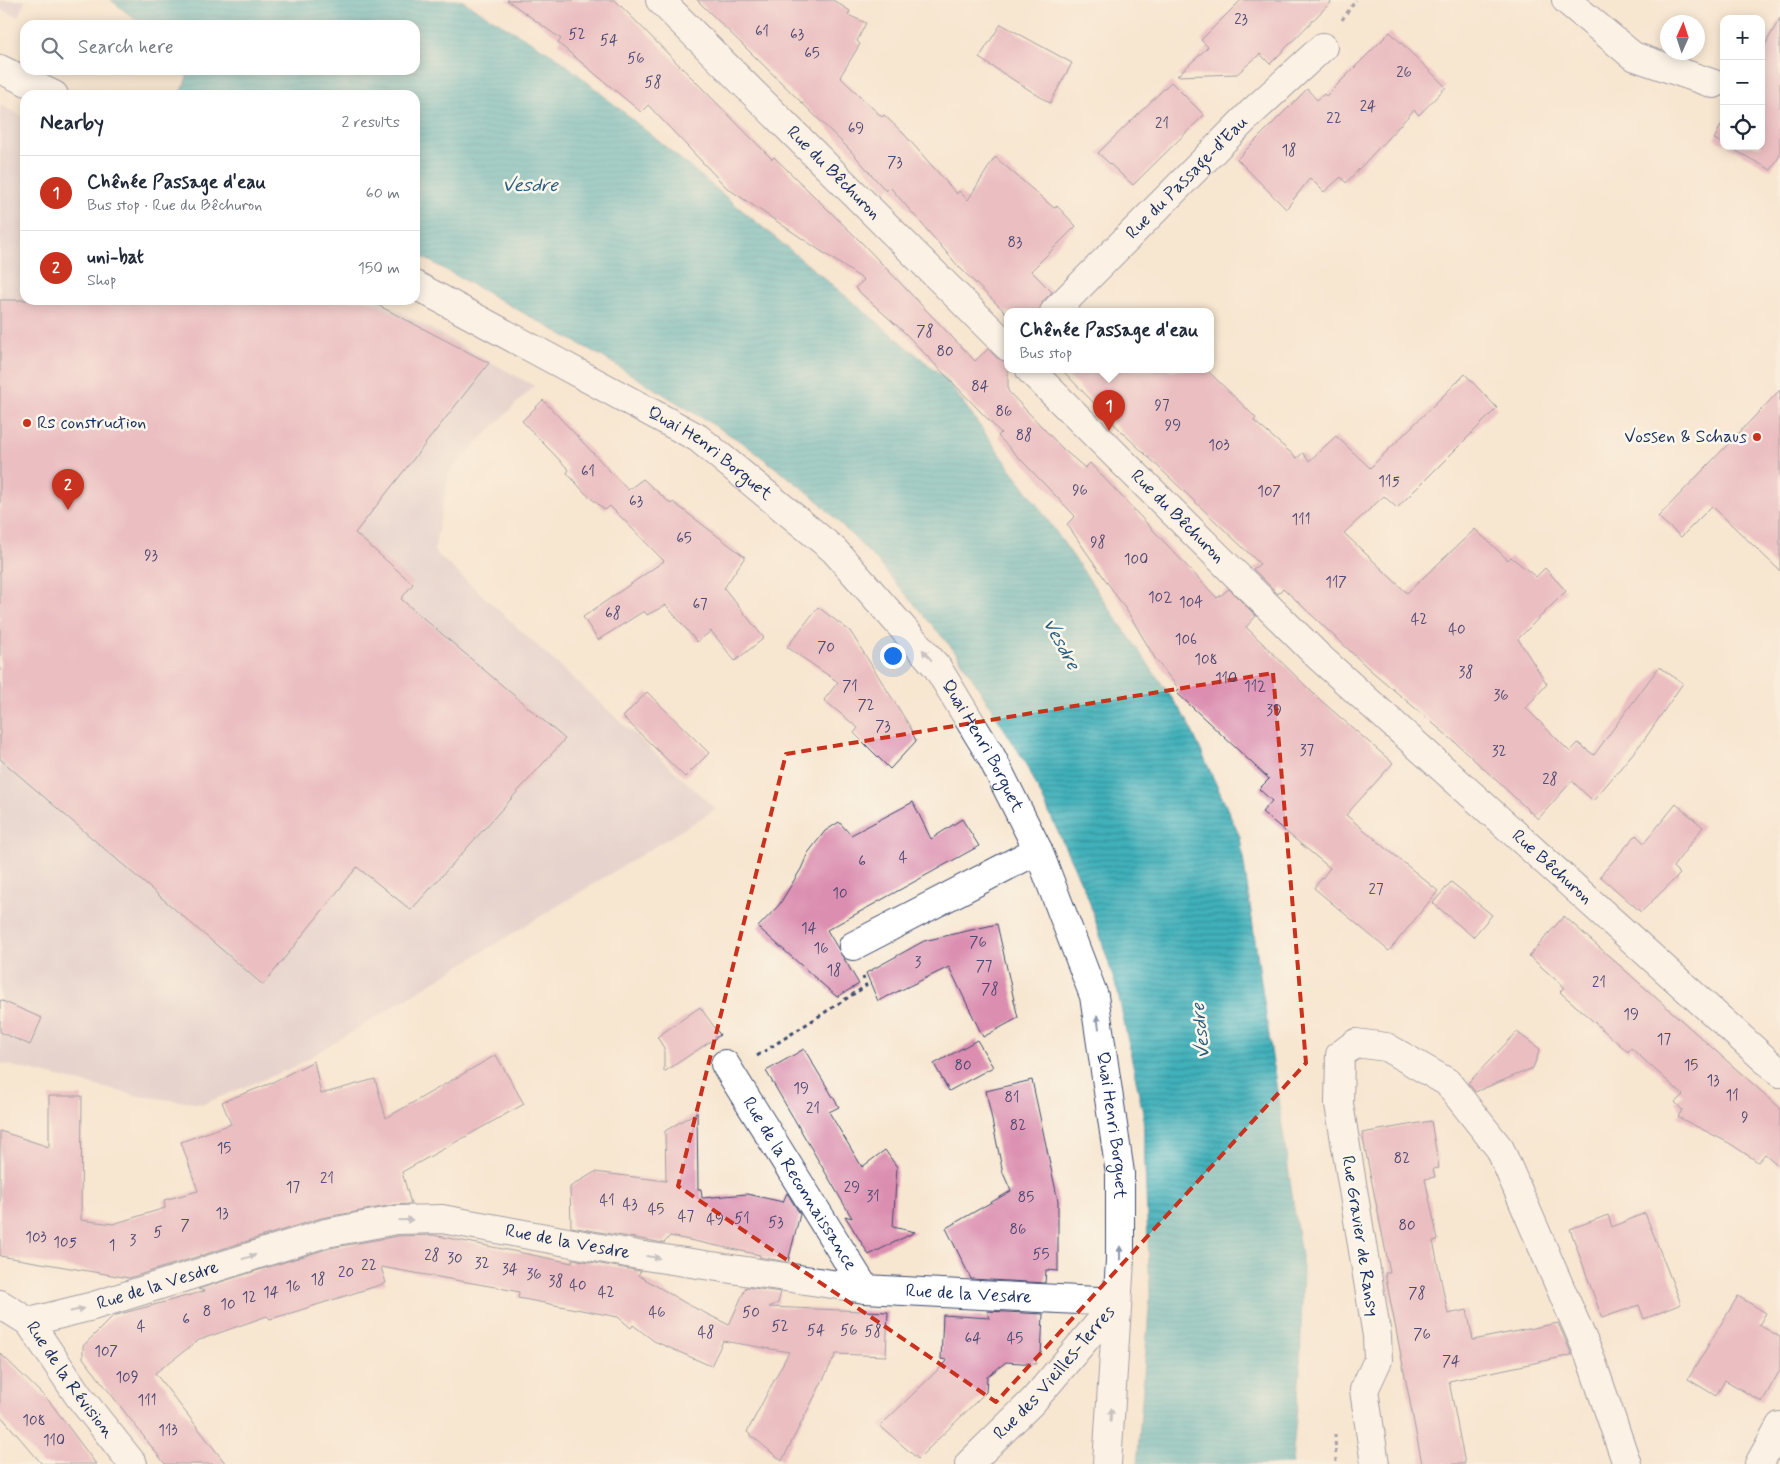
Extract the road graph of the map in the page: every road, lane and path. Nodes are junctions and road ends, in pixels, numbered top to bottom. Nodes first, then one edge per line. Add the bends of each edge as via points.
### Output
1 (660, 0) edge
2 (1566, 0) edge
3 (1323, 47) dead end
4 (0, 69) edge
5 (1714, 84) dead end
6 (44, 90) edge
7 (420, 288) edge
8 (1058, 308) edge
9 (1004, 343) edge
10 (1033, 373) edge
11 (1324, 662) joint
12 (1038, 850) junction
13 (853, 946) joint
14 (729, 1072) joint
15 (1780, 1073) edge
16 (865, 1289) junction
17 (1117, 1302) junction
18 (0, 1304) edge
19 (30, 1322) junction
20 (1780, 1426) edge
21 (133, 1464) edge
22 (969, 1464) edge
23 (1107, 1464) edge
24 (1375, 1464) edge
25 (1627, 1464) edge
26 (1759, 1464) edge

1 - 9 street, Rue du Bêchuron
2 - 5 street via 1633,56
3 - 8 street, Rue du Passage-d'Eau via 1250,113
4 - 6 street
12 -> 7 street, Quai Henri Borguet via 992,756 937,667 834,550 698,438
10 - 11 street, Rue du Bêchuron
11 - 15 street, Rue Bêchuron
12 - 13 street
17 -> 12 street, Quai Henri Borguet via 1120,1174 1094,996
13 - 14 path via 866,986
14 - 16 street, Rue de la Reconnaissance
16 - 17 street, Rue de la Vesdre
19 -> 16 street, Rue de la Vesdre via 93,1306 326,1233 396,1220 442,1219 638,1255
17 - 22 street, Rue des Vieilles-Terres via 1033,1400
23 -> 17 street, Quai Henri Borguet
18 - 19 street, Rue de la Révision
19 - 21 street, Rue de la Révision via 78,1395
20 - 26 street
24 - 25 street, Rue Gravier de Ransy via 1364,1390 1378,1360 1377,1336 1339,1104 1340,1055 1356,1043 1386,1047 1447,1082 1500,1148 1589,1354

